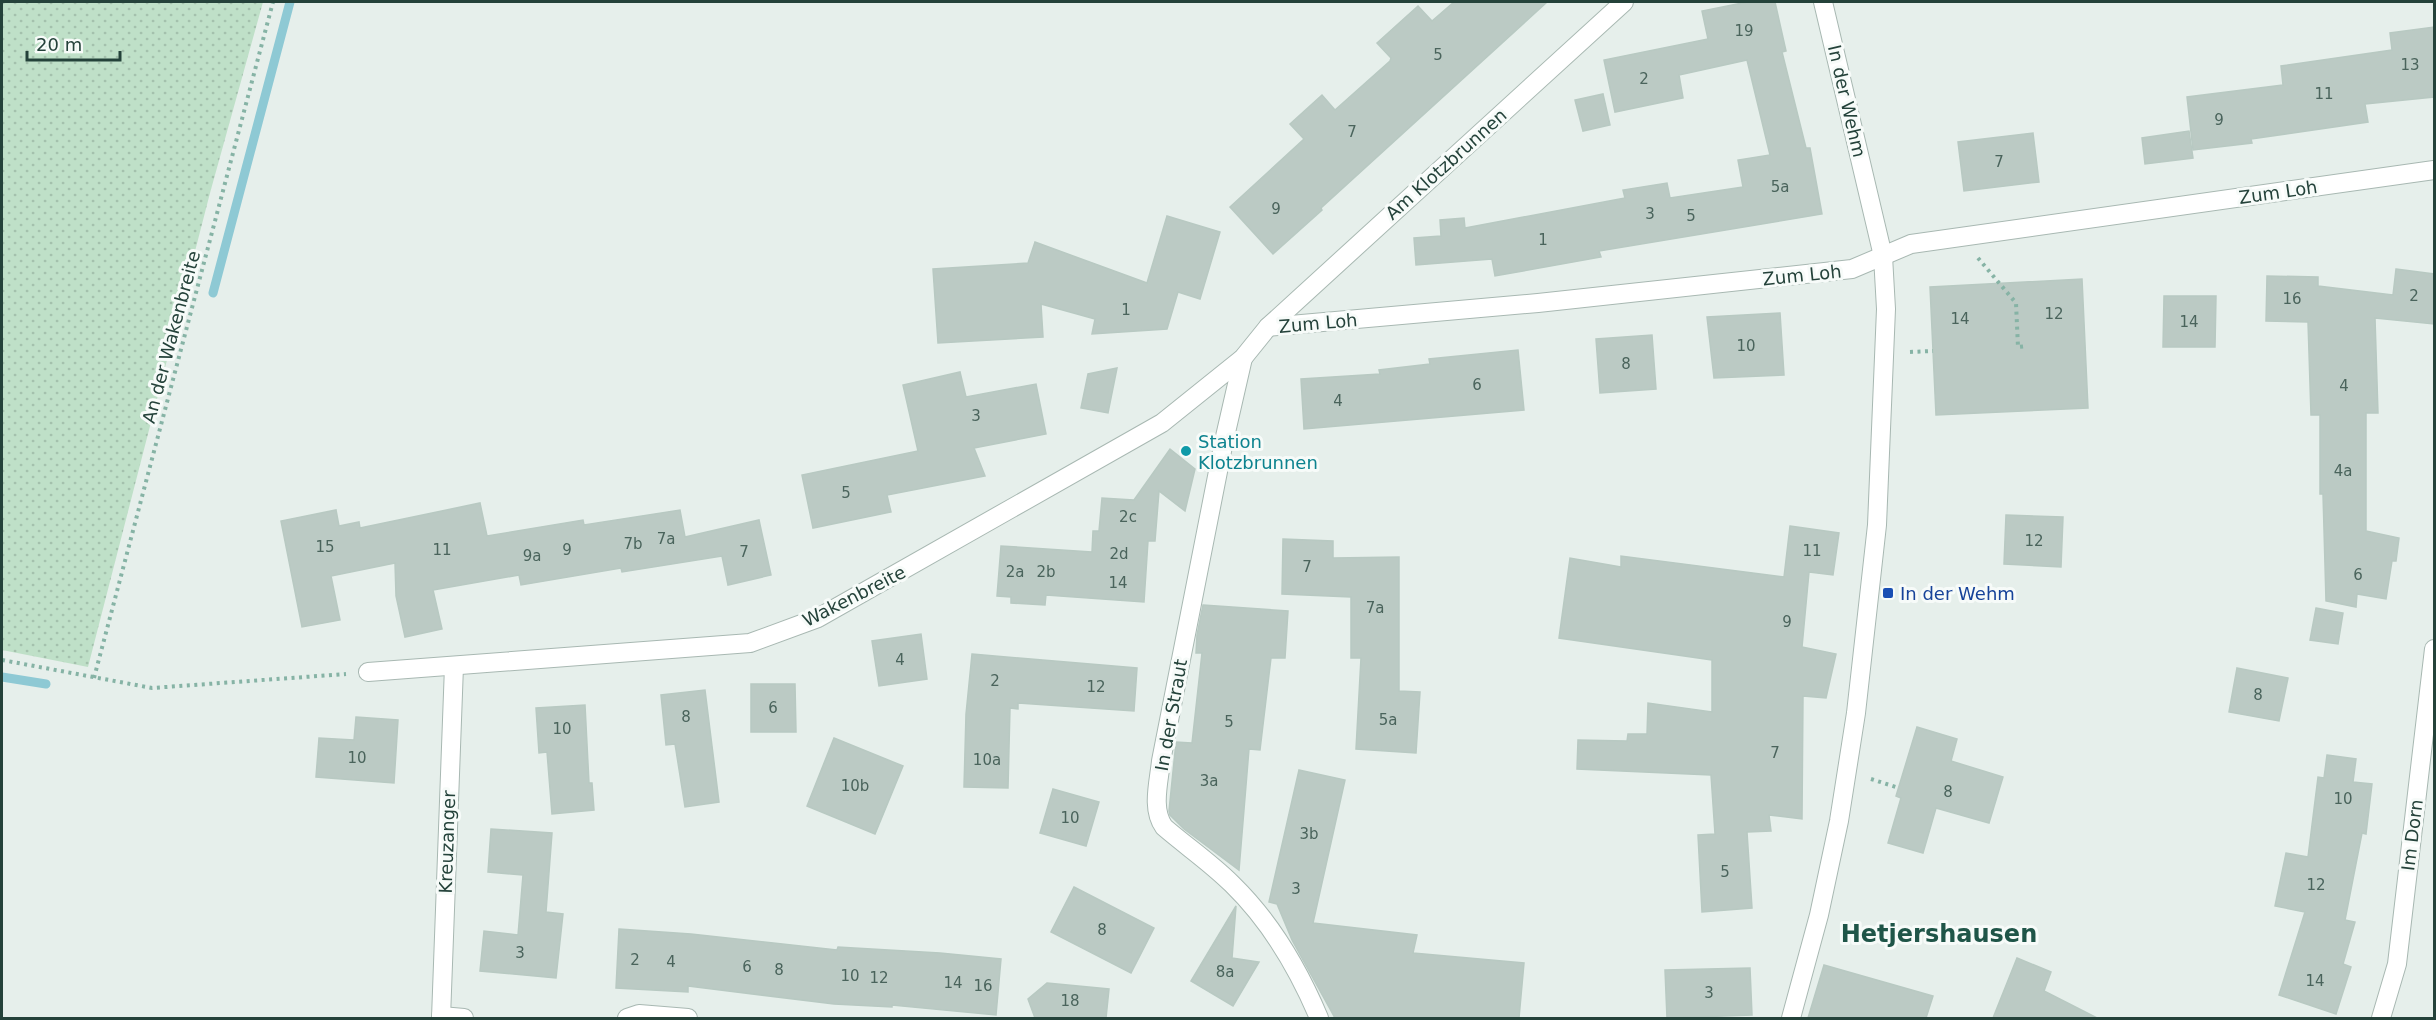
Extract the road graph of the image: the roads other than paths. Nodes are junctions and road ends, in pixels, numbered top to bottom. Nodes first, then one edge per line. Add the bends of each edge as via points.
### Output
1 (1624, 2) edge
2 (1823, 2) edge
3 (2434, 170) edge
4 (1883, 256) junction
5 (1268, 327) junction
6 (1243, 358) junction
7 (2434, 649) edge
8 (454, 666) junction
9 (368, 672) road end
10 (2427, 769) edge
11 (441, 1017) edge
12 (464, 1018) edge
13 (627, 1018) edge
14 (688, 1018) edge
15 (1319, 1018) edge
16 (1791, 1018) edge
17 (2381, 1018) edge

1 - 5 street, Am Klotzbrunnen
2 - 4 street, In der Wehm
3 - 4 street, Zum Loh via 1911,244
4 - 5 street, Zum Loh via 1852,269
4 - 16 street, In der Wehm via 1886,309 1881,464 1856,713 1819,915
5 - 6 street, Wakenbreite
6 - 8 street, Wakenbreite via 1162,423 818,618 750,643
6 - 15 street, In der Straut via 1161,761 1158,819 1257,911 1298,972
7 - 10 street, Im Dorn
8 - 9 street, Wakenbreite
8 - 11 street, Kreuzanger
10 - 17 street, Im Dorn via 2397,964
11 - 12 street
13 - 14 street via 639,1014

